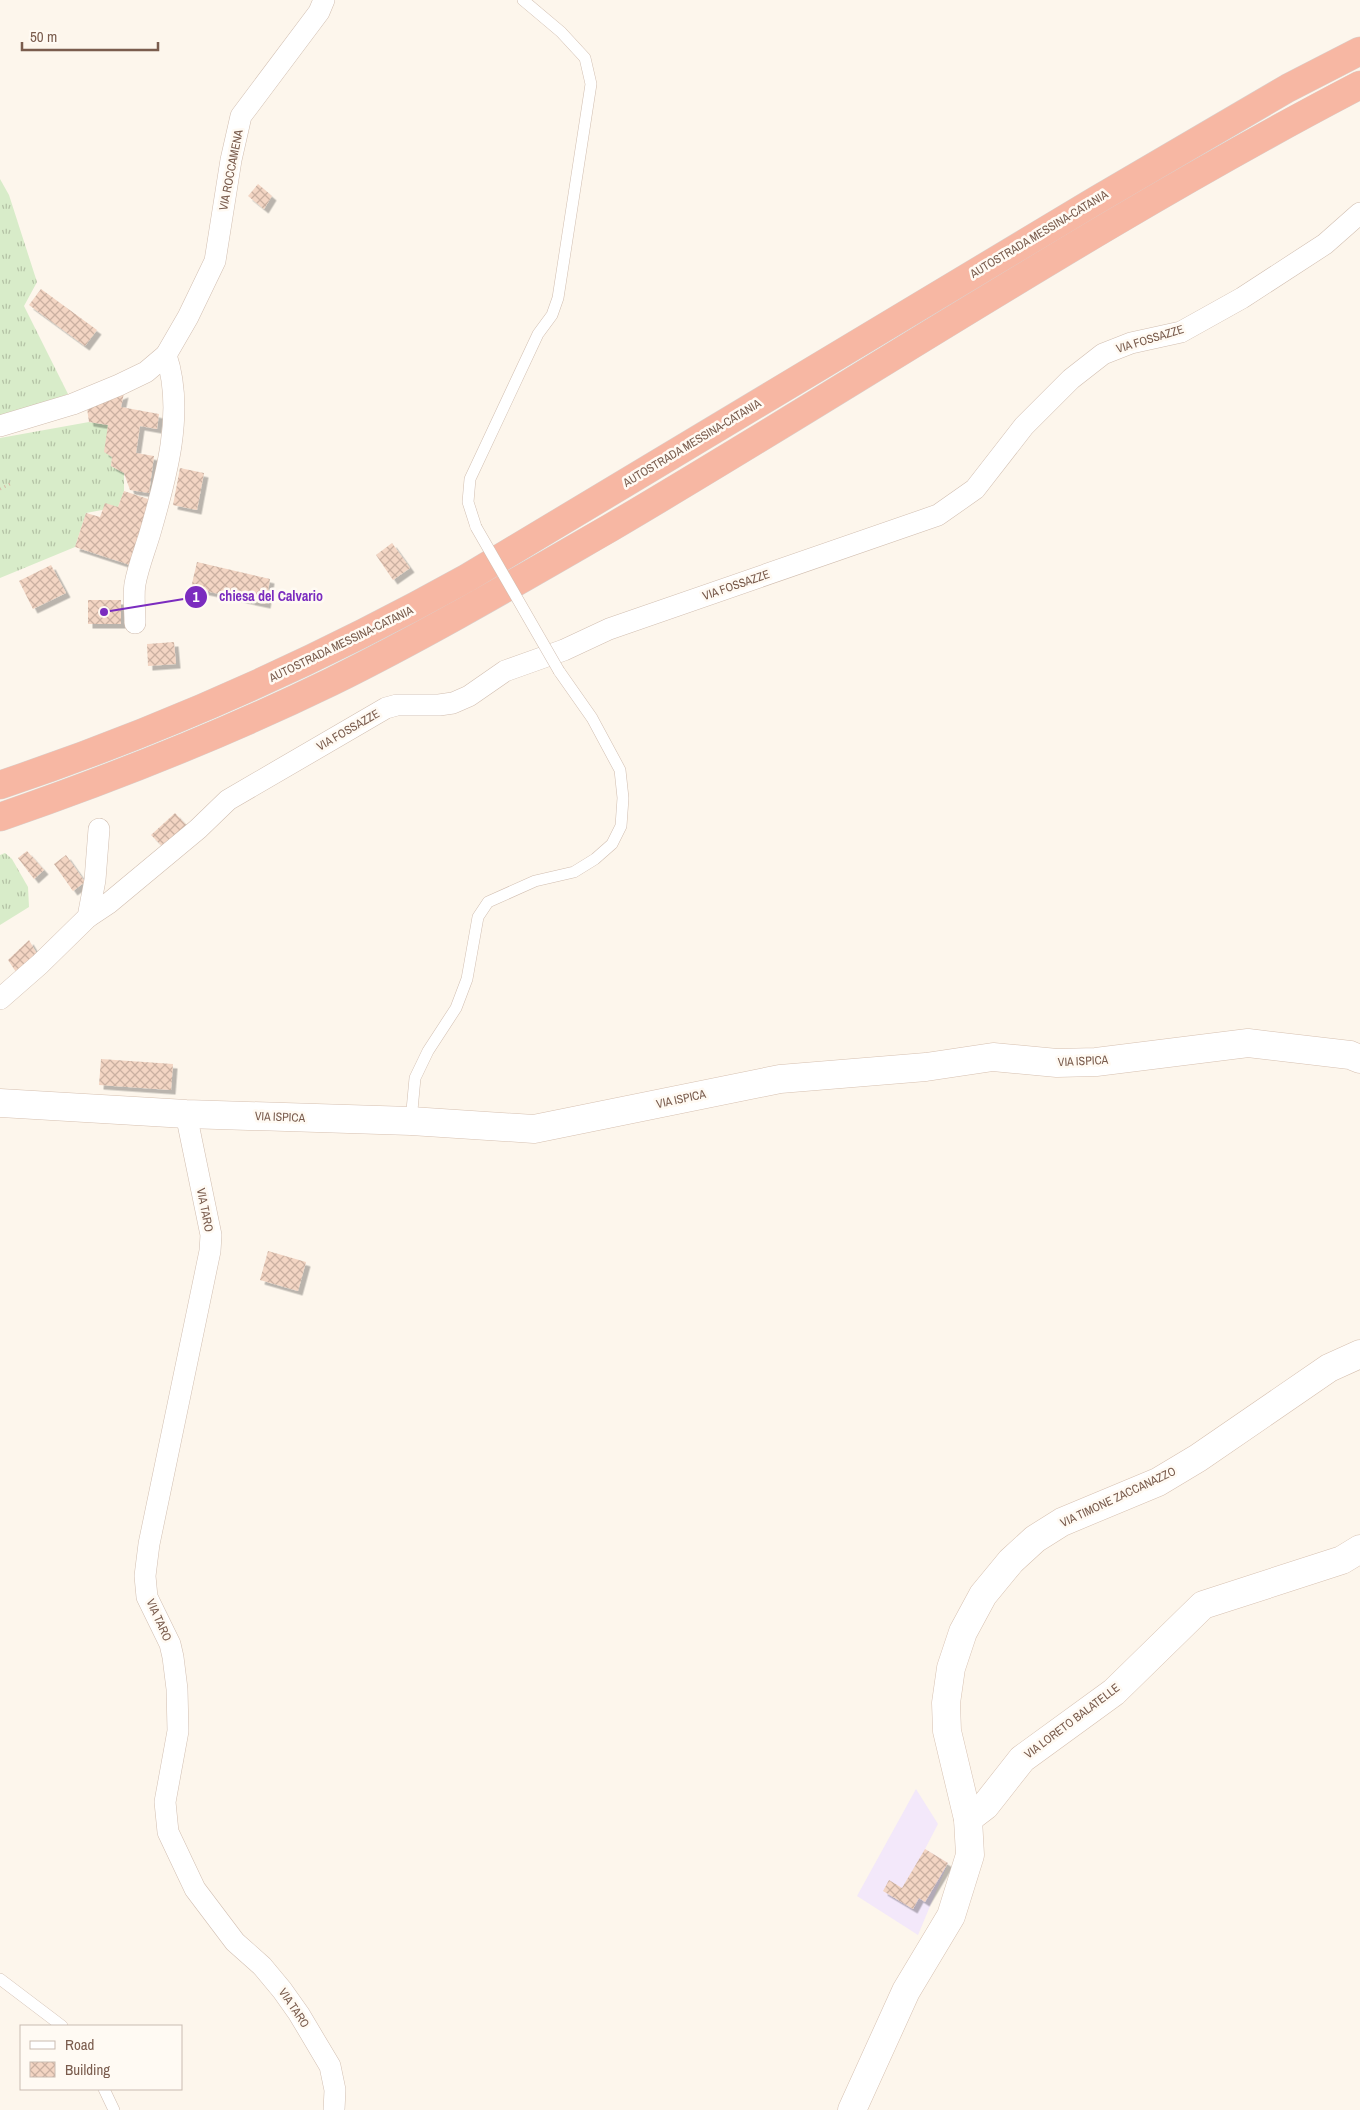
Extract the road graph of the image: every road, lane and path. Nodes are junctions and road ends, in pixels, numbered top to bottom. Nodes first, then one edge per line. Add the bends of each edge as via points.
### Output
1 (324, 0) edge
2 (523, 0) edge
3 (1360, 51) edge
4 (1360, 85) edge
5 (1360, 213) edge
6 (166, 355) junction
7 (0, 426) edge
8 (10, 484) dead end
9 (0, 489) edge
10 (135, 623) dead end
11 (0, 785) edge
12 (0, 817) edge
13 (99, 829) dead end
14 (88, 917) junction
15 (0, 999) edge
16 (1360, 1059) edge
17 (0, 1103) edge
18 (186, 1114) junction
19 (411, 1121) junction
20 (1360, 1354) edge
21 (1360, 1549) edge
22 (968, 1818) junction
23 (0, 1980) edge
24 (61, 2025) edge
25 (104, 2090) edge
26 (114, 2110) edge
27 (334, 2110) edge
28 (852, 2110) edge

1 - 6 street, VIA ROCCAMENA via 319,12 241,116 215,261
2 - 19 lane, bridge via 561,32 585,58 591,84 558,298 470,479 468,502 476,527 620,770 621,826 612,844 574,872 535,882 488,902 478,917 467,979 456,1008 415,1078
3 - 11 highway, AUTOSTRADA MESSINA-CATANIA via 1288,88 1112,191 407,611 319,656 150,731
4 - 12 highway via 1109,226 733,456 418,637 239,724 73,792
5 - 14 street, VIA FOSSAZZE via 1325,244 1182,332 1131,343 1103,354 1071,379 1024,426 975,489 938,515 609,629 564,650 504,671 453,704 386,708 228,800 198,829
6 - 7 street, VIA ROCCAMENA via 146,372 120,385 73,404
6 - 10 street via 173,392 172,436 158,506 135,586
8 - 9 path
13 - 14 street
14 - 15 street
16 - 19 street, VIA ISPICA via 1350,1055 1248,1043 1096,1062 1057,1063 993,1057 926,1067 780,1079 534,1129
17 - 18 street, VIA ISPICA
18 - 19 street, VIA ISPICA
18 - 27 street, VIA TARO via 211,1236 210,1251 145,1576 147,1597 170,1644 177,1689 178,1732 165,1802 168,1832 195,1890 235,1942 267,1972 299,2014 330,2066 335,2090
20 - 22 street, VIA TIMONE ZACCANAZZO via 1329,1368 1158,1482 1062,1522 1035,1539 1011,1561 983,1595 963,1632 951,1668 946,1703 947,1731
21 - 22 street, VIA LORETO BALATELLE via 1342,1560 1203,1606 1114,1692 1022,1759 985,1806
22 - 28 street via 970,1855 951,1916 906,1991
23 - 24 lane
25 - 26 lane

